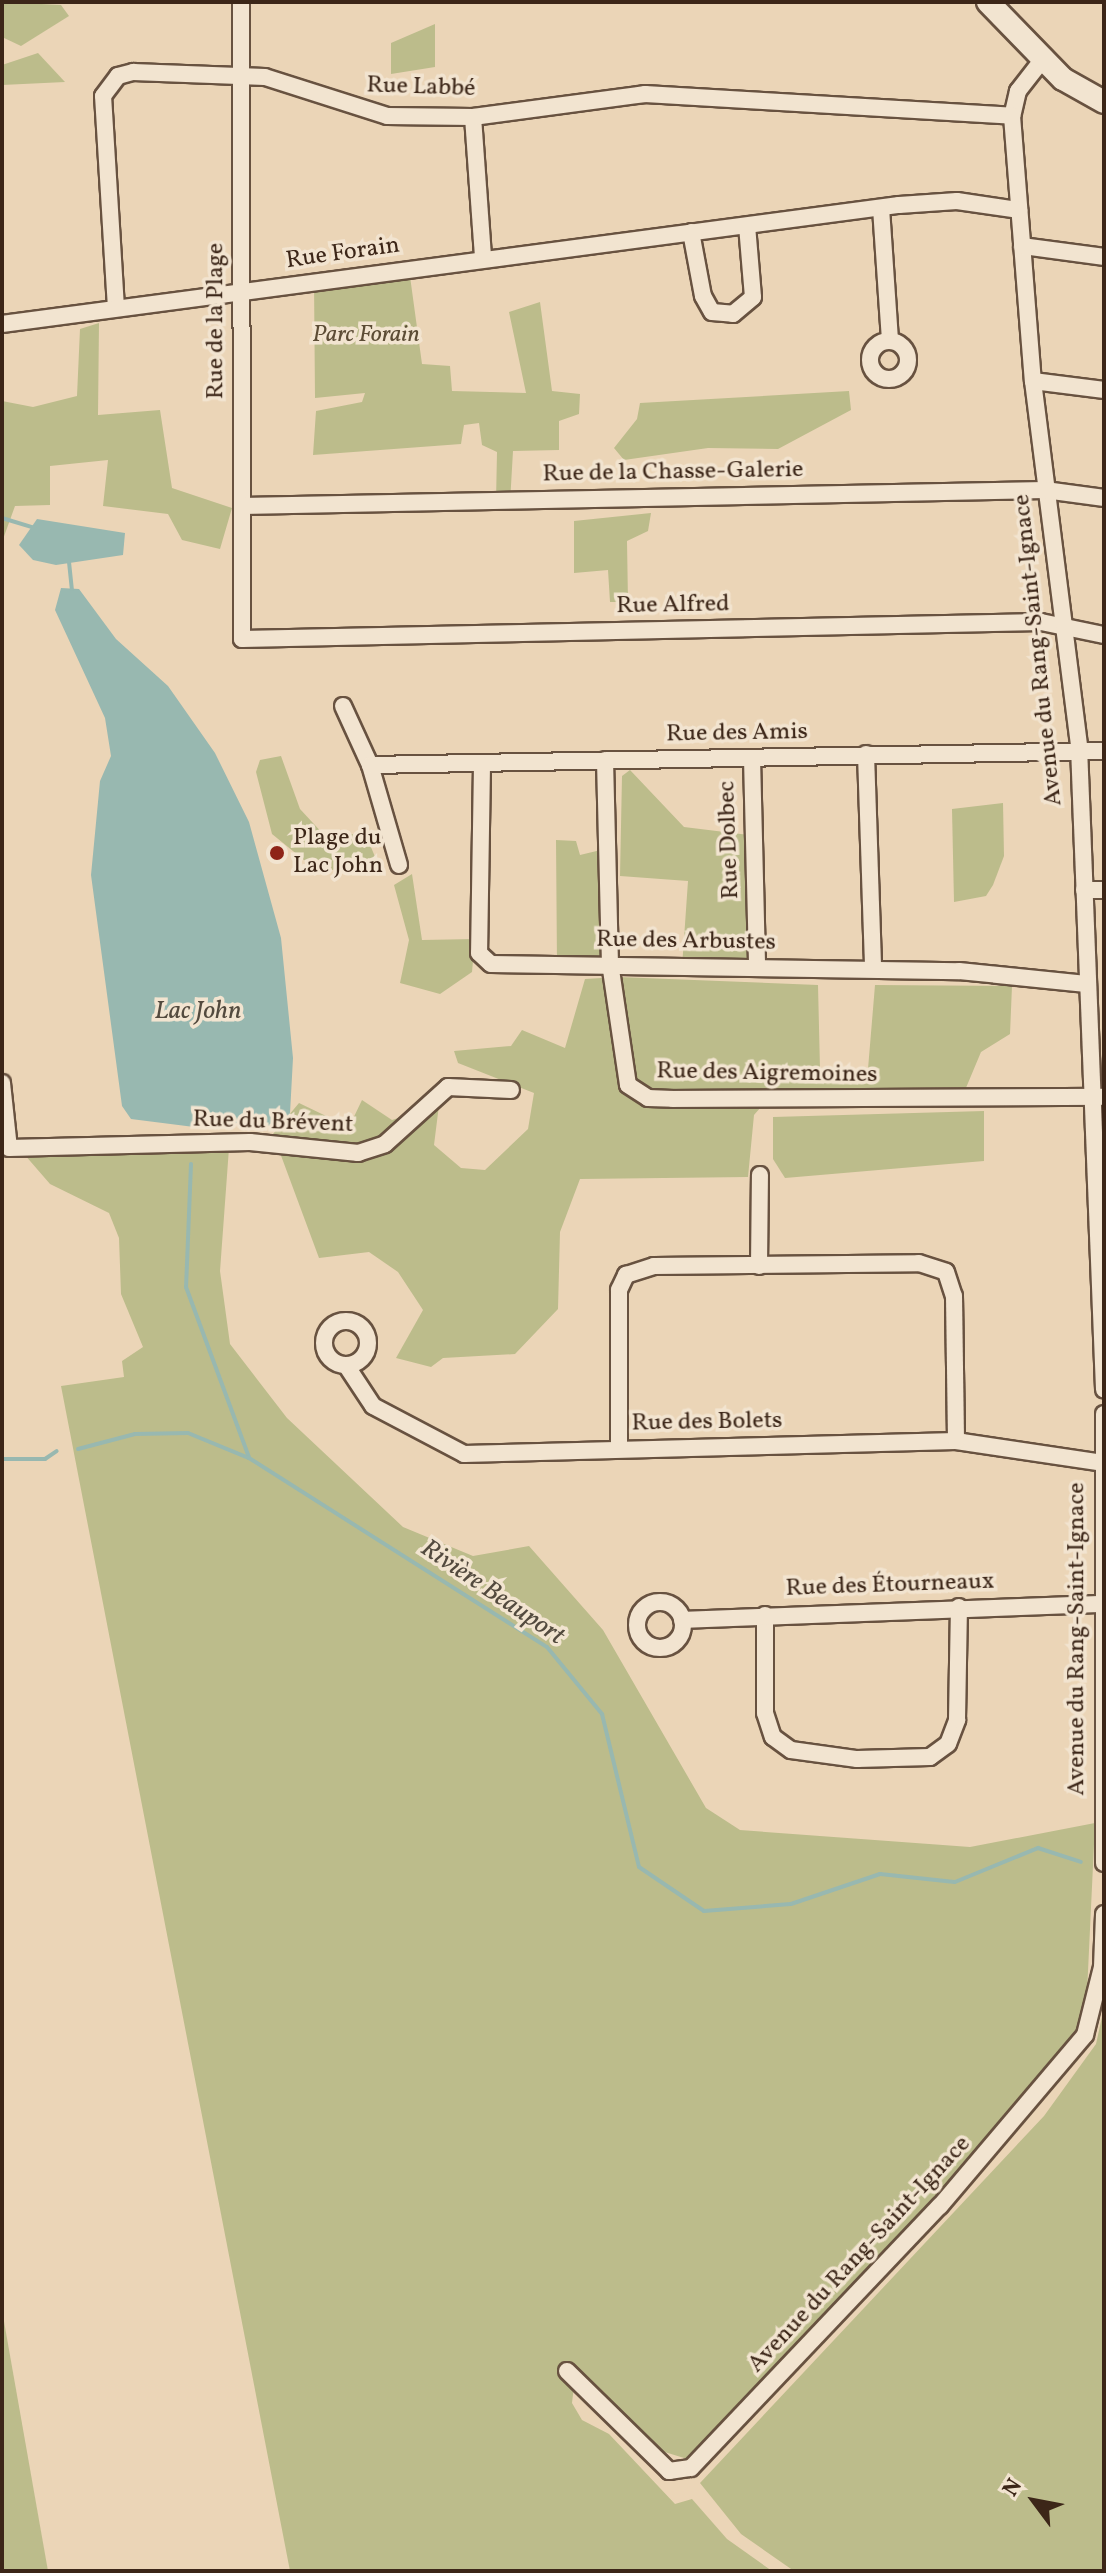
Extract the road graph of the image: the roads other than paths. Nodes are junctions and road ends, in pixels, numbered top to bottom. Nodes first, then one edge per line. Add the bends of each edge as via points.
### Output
1 (241, 2) edge
2 (988, 2) edge
3 (1043, 59) junction
4 (241, 74) junction
5 (1104, 102) edge
6 (1012, 116) junction
7 (473, 117) junction
8 (881, 208) junction
9 (1019, 210) junction
10 (747, 226) junction
11 (691, 232) junction
12 (1022, 246) junction
13 (1104, 257) edge
14 (483, 258) junction
15 (241, 293) junction
16 (116, 308) junction
17 (2, 324) edge
18 (890, 340) dead end
19 (1033, 381) junction
20 (1104, 390) edge
21 (1045, 490) junction
22 (1104, 498) edge
23 (242, 506) junction
24 (1064, 627) junction
25 (1104, 635) edge
26 (242, 639) joint
27 (343, 706) dead end
28 (1079, 747) junction
29 (1104, 751) edge
30 (866, 754) junction
31 (752, 758) junction
32 (605, 760) junction
33 (370, 765) junction
34 (482, 765) junction
35 (399, 865) dead end
36 (1084, 890) junction
37 (1104, 890) edge
38 (610, 963) junction
39 (757, 968) junction
40 (873, 969) junction
41 (1086, 984) junction
42 (2, 1083) edge
43 (511, 1090) dead end
44 (1097, 1097) edge
45 (760, 1175) dead end
46 (759, 1266) junction
47 (346, 1365) dead end
48 (1104, 1390) edge
49 (1104, 1414) edge
50 (956, 1441) junction
51 (619, 1449) junction
52 (1103, 1463) edge
53 (1102, 1604) edge
54 (959, 1607) junction
55 (765, 1615) junction
56 (682, 1620) dead end
57 (1104, 1863) edge
58 (1104, 1914) edge
59 (567, 2371) dead end

1 - 4 street, Rue de la Plage
2 - 3 street
3 - 5 street
3 - 6 street, Avenue du Rang-Saint-Ignace via 1018,91
4 - 7 street, Rue Labbé via 387,116
4 - 15 street, Rue de la Plage
4 - 16 street, Rue Labbé via 133,72 109,84 103,113
6 - 7 street, Rue Labbé via 645,94
6 - 9 street, Avenue du Rang-Saint-Ignace
7 - 14 street
8 - 9 street, Rue Forain via 957,201
8 - 10 street, Rue Forain
8 - 18 street
9 - 12 street, Avenue du Rang-Saint-Ignace
10 - 11 street, Rue Forain
10 - 11 street via 753,297 733,314 712,312 703,296
11 - 14 street, Rue Forain
12 - 13 street
12 - 19 street, Avenue du Rang-Saint-Ignace
14 - 15 street, Rue Forain
15 - 16 street, Rue Forain
15 - 23 street, Rue de la Plage
16 - 17 street, Rue Forain
19 - 20 street
19 - 21 street, Avenue du Rang-Saint-Ignace
21 - 22 street, Rue de la Chasse-Galerie
21 - 23 street, Rue de la Chasse-Galerie
21 - 24 street, Avenue du Rang-Saint-Ignace
23 - 26 street, Rue de la Plage
24 - 25 street, Rue Alfred
24 - 26 street, Rue Alfred
24 - 28 street, Avenue du Rang-Saint-Ignace
27 - 33 street
28 - 29 street, Rue des Amis
28 - 30 street, Rue des Amis
28 - 36 street, Avenue du Rang-Saint-Ignace
30 - 31 street, Rue des Amis
30 - 40 street
31 - 32 street, Rue des Amis
31 - 39 street, Rue Dolbec
32 - 34 street, Rue des Amis
32 - 38 street, Rue des Aigremoines
33 - 34 street, Rue des Amis
33 - 35 street
34 - 38 street, Rue des Arbustes via 482,961
36 - 37 street
36 - 41 street, Avenue du Rang-Saint-Ignace
38 - 39 street, Rue des Arbustes
38 - 44 street, Rue des Aigremoines via 628,1085 648,1098
39 - 40 street, Rue des Arbustes
40 - 41 street, Rue des Arbustes
41 - 44 street, Avenue du Rang-Saint-Ignace
42 - 43 street, Rue du Brévent via 9,1148 250,1142 358,1153 385,1144 448,1087
44 - 48 street, Avenue du Rang-Saint-Ignace
45 - 46 street
46 - 50 street via 919,1263 946,1272 954,1296
46 - 51 street via 654,1266 626,1275 616,1304
47 - 51 street, Rue des Bolets via 373,1406 464,1454
49 - 52 street, Avenue du Rang-Saint-Ignace
50 - 51 street, Rue des Bolets
50 - 52 street, Rue des Bolets
52 - 53 street, Avenue du Rang-Saint-Ignace
53 - 54 street, Rue des Étourneaux
53 - 57 street, Avenue du Rang-Saint-Ignace
54 - 55 street, Rue des Étourneaux
54 - 55 street via 957,1720 948,1744 930,1757 857,1759 791,1750 773,1737 765,1713
55 - 56 street, Rue des Étourneaux
58 - 59 street, Avenue du Rang-Saint-Ignace via 1102,1967 1085,2035 961,2184 691,2468 669,2471

